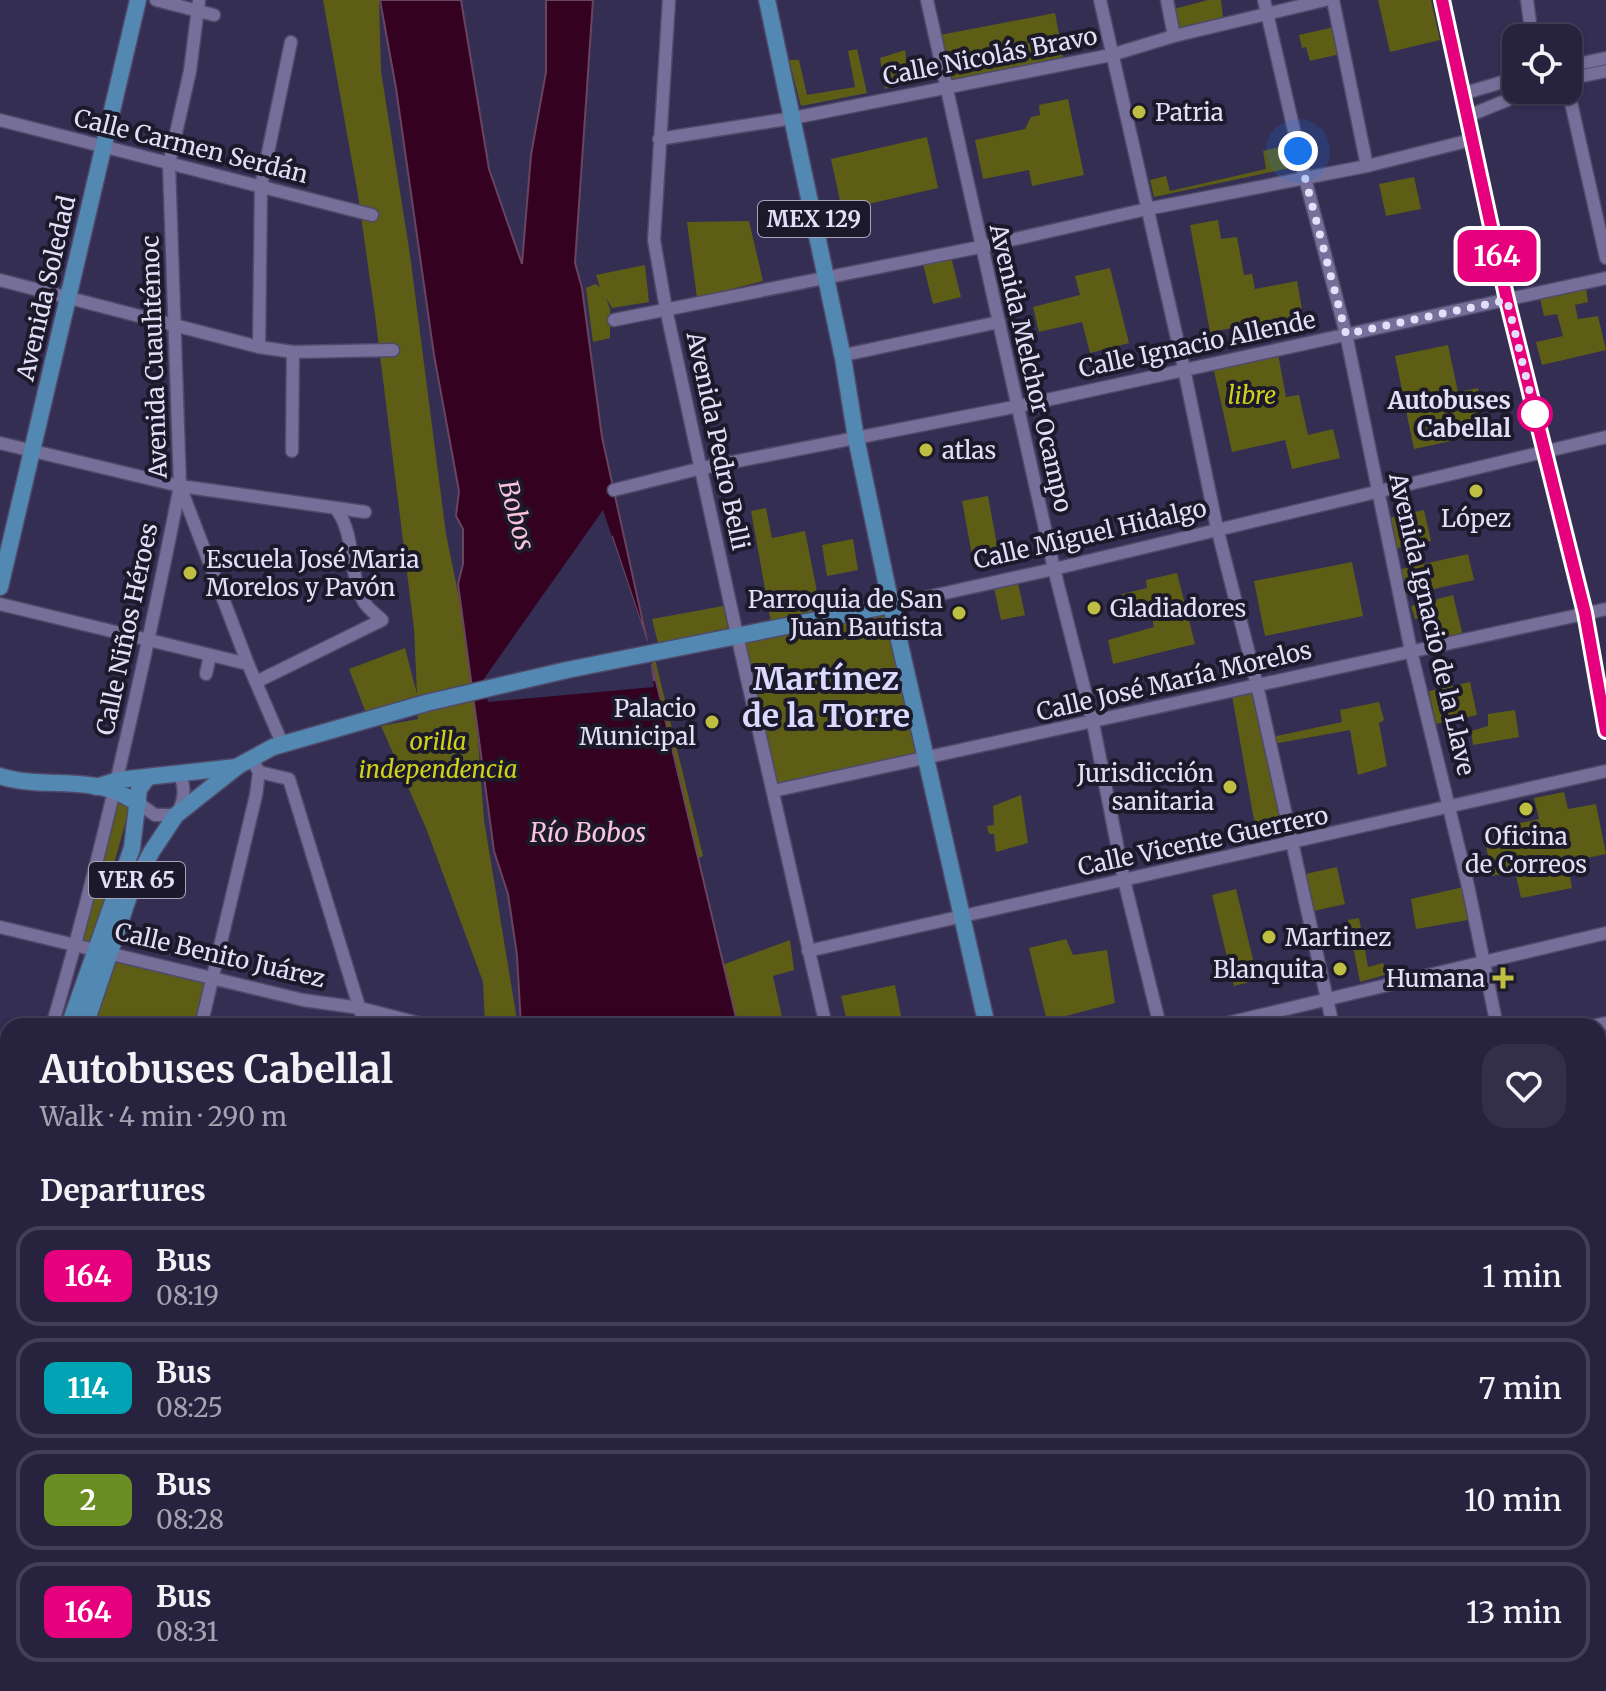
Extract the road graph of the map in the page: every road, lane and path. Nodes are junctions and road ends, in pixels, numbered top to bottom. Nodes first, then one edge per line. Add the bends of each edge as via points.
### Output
1 (138, 0) edge
2 (156, 0) edge
3 (669, 0) edge
4 (767, 0) edge
5 (927, 0) edge
6 (1100, 0) edge
7 (1167, 0) edge
8 (1264, 0) edge
9 (1325, 0) edge
10 (1333, 0) edge
11 (1442, 0) edge
12 (1527, 0) edge
13 (199, 5) edge
14 (214, 15) dead end
15 (1266, 15) junction
16 (1530, 24) edge
17 (1174, 36) junction
18 (291, 42) dead end
19 (1111, 55) junction
20 (1606, 58) edge
21 (1582, 63) edge
22 (1606, 71) edge
23 (1582, 76) edge
24 (1502, 82) edge
25 (946, 88) junction
26 (1462, 94) junction
27 (1502, 102) edge
28 (1571, 104) edge
29 (1468, 116) junction
30 (793, 118) junction
31 (0, 120) edge
32 (659, 139) junction
33 (1471, 140) junction
34 (102, 146) junction
35 (169, 164) junction
36 (1367, 166) junction
37 (1305, 178) junction
38 (261, 186) junction
39 (1147, 209) junction
40 (372, 215) dead end
41 (980, 247) junction
42 (1606, 258) edge
43 (826, 278) junction
44 (1606, 278) edge
45 (0, 280) edge
46 (70, 297) junction
47 (1507, 300) junction
48 (666, 309) junction
49 (614, 320) dead end
50 (999, 322) junction
51 (176, 325) junction
52 (1346, 334) junction
53 (259, 347) junction
54 (393, 350) dead end
55 (293, 352) junction
56 (843, 358) junction
57 (1184, 369) junction
58 (1019, 406) junction
59 (1606, 437) edge
60 (856, 438) junction
61 (0, 443) edge
62 (33, 451) junction
63 (292, 451) dead end
64 (1544, 452) junction
65 (702, 468) junction
66 (180, 486) junction
67 (614, 490) dead end
68 (1379, 492) junction
69 (337, 510) junction
70 (365, 512) dead end
71 (1217, 528) junction
72 (1054, 569) junction
73 (0, 587) edge
74 (0, 604) edge
75 (891, 605) junction
76 (1606, 609) edge
77 (1585, 613) junction
78 (737, 635) junction
79 (148, 639) junction
80 (1411, 651) junction
81 (210, 655) junction
82 (248, 664) junction
83 (206, 674) dead end
84 (256, 682) junction
85 (1257, 685) junction
86 (1093, 723) junction
87 (1606, 731) edge
88 (282, 743) junction
89 (926, 759) junction
90 (250, 766) junction
91 (1606, 771) edge
92 (179, 773) junction
93 (0, 776) edge
94 (148, 777) junction
95 (18, 781) junction
96 (0, 782) edge
97 (116, 785) junction
98 (773, 791) junction
99 (138, 803) junction
100 (1450, 808) junction
101 (176, 815) junction
102 (1291, 844) junction
103 (1124, 880) junction
104 (962, 917) junction
105 (0, 927) edge
106 (1606, 933) edge
107 (76, 945) junction
108 (103, 951) junction
109 (808, 951) junction
110 (1482, 961) junction
111 (213, 977) junction
112 (1327, 1000) junction
113 (360, 1008) junction
114 (54, 1018) edge
115 (73, 1018) edge
116 (87, 1018) edge
117 (203, 1018) edge
118 (363, 1018) edge
119 (399, 1018) edge
120 (824, 1018) edge
121 (985, 1018) edge
122 (1158, 1018) edge
123 (1249, 1018) edge
124 (1331, 1018) edge
125 (1495, 1018) edge

1 - 34 main road, Avenida Soledad
2 - 13 street
3 - 32 street, Avenida Pedro Belli
4 - 30 main road, MEX 129
5 - 25 street, Avenida Melchor Ocampo
6 - 19 street
7 - 17 street
8 - 15 street, Avenida Ignacio de la Llave
9 - 15 street, Calle Nicolás Bravo
10 - 36 street
11 - 26 street
12 - 16 street
13 - 14 street
13 - 35 street, Avenida Cuauhtémoc
15 - 17 street, Calle Nicolás Bravo
15 - 37 street, Avenida Ignacio de la Llave
17 - 19 street, Calle Nicolás Bravo
18 - 38 street
19 - 25 street, Calle Nicolás Bravo
19 - 39 street
20 - 21 street
22 - 23 street
24 - 26 street
25 - 30 street, Calle Nicolás Bravo
25 - 41 street, Avenida Melchor Ocampo
26 - 29 street
27 - 29 street
28 - 42 street
29 - 33 street
30 - 32 street, Calle Nicolás Bravo
30 - 43 main road, MEX 129
31 - 34 street, Calle Carmen Serdán
32 - 48 street, Avenida Pedro Belli via 654,240
33 - 36 street
33 - 47 street
34 - 35 street, Calle Carmen Serdán
34 - 46 main road, Avenida Soledad
35 - 38 street, Calle Carmen Serdán
35 - 51 street, Avenida Cuauhtémoc
36 - 37 street
37 - 39 street
37 - 52 street, Avenida Ignacio de la Llave
38 - 40 street, Calle Carmen Serdán
38 - 53 street
39 - 41 street
39 - 57 street
41 - 43 street
41 - 50 street, Avenida Melchor Ocampo
43 - 48 street
43 - 56 main road, MEX 129
44 - 47 street, Calle Ignacio Allende
45 - 46 street
46 - 51 street
46 - 62 main road, Avenida Soledad
47 - 52 street, Calle Ignacio Allende
47 - 64 street
48 - 49 street
48 - 65 street, Avenida Pedro Belli
50 - 56 street
50 - 58 street, Avenida Melchor Ocampo
51 - 53 street
51 - 66 street, Avenida Cuauhtémoc
52 - 57 street, Calle Ignacio Allende
52 - 68 street, Avenida Ignacio de la Llave
53 - 55 street
54 - 55 street
55 - 63 street
56 - 60 main road, MEX 129
57 - 58 street, Calle Ignacio Allende
57 - 71 street
58 - 60 street, Calle Ignacio Allende
58 - 72 street, Avenida Melchor Ocampo
59 - 64 street, Calle Miguel Hidalgo
60 - 65 street, Calle Ignacio Allende
60 - 75 main road, MEX 129
61 - 62 street
62 - 66 street
62 - 73 main road, Avenida Soledad
64 - 68 street, Calle Miguel Hidalgo
64 - 77 street
65 - 67 street, Calle Ignacio Allende
65 - 78 street, Avenida Pedro Belli
66 - 69 street
66 - 79 street, Calle Niños Héroes
66 - 82 street, Avenida Cuauhtémoc
68 - 71 street, Calle Miguel Hidalgo
68 - 80 street, Avenida Ignacio de la Llave
69 - 70 street
69 - 84 street via 363,601 382,620
71 - 72 street, Calle Miguel Hidalgo
71 - 85 street
72 - 75 street, Calle Miguel Hidalgo
72 - 86 street, Avenida Melchor Ocampo
74 - 79 street
75 - 78 main road, Calle Miguel Hidalgo / VER 65
75 - 89 main road, MEX 129
76 - 77 street, Calle José María Morelos
77 - 80 street, Calle José María Morelos
77 - 87 street
78 - 88 main road, Calle Miguel Hidalgo / VER 65 via 426,703
78 - 98 street, Avenida Pedro Belli
79 - 81 street
79 - 97 street, Calle Niños Héroes
80 - 85 street, Calle José María Morelos
80 - 100 street, Avenida Ignacio de la Llave
81 - 82 street
81 - 83 street
82 - 84 street, Avenida Cuauhtémoc
84 - 88 street, Avenida Cuauhtémoc
85 - 86 street, Calle José María Morelos
85 - 102 street
86 - 89 street, Calle José María Morelos
86 - 103 street, Avenida Melchor Ocampo
88 - 90 main road, VER 65
89 - 98 street, Calle José María Morelos
89 - 104 main road, MEX 129
90 - 92 main road
90 - 101 main road, VER 65
90 - 111 street via 256,795
90 - 113 street via 289,779
91 - 100 street, Calle Vicente Guerrero
92 - 94 main road
92 - 101 street via 184,799
93 - 95 main road
94 - 97 main road
94 - 99 main road, VER 65 via 139,789
95 - 96 main road
95 - 97 main road
97 - 99 main road
97 - 107 street, Calle Niños Héroes
98 - 109 street, Avenida Pedro Belli
99 - 101 street via 155,815
99 - 108 main road, VER 65 via 132,848
100 - 102 street, Calle Vicente Guerrero
100 - 110 street, Avenida Ignacio de la Llave
101 - 108 main road, VER 65 via 131,890
102 - 103 street, Calle Vicente Guerrero
102 - 112 street
103 - 104 street, Calle Vicente Guerrero
103 - 122 street, Avenida Melchor Ocampo
104 - 109 street, Calle Vicente Guerrero
104 - 121 main road, MEX 129
105 - 107 street, Calle Benito Juárez
106 - 110 street
107 - 108 street, Calle Benito Juárez
107 - 114 street, Calle Niños Héroes
108 - 111 street, Calle Benito Juárez
108 - 115 main road, VER 65
108 - 116 main road, VER 65
109 - 120 street, Avenida Pedro Belli
110 - 112 street
110 - 125 street, Avenida Ignacio de la Llave
111 - 113 street, Calle Benito Juárez
111 - 117 street
112 - 123 street
112 - 124 street
113 - 118 street
113 - 119 street, Calle Benito Juárez

